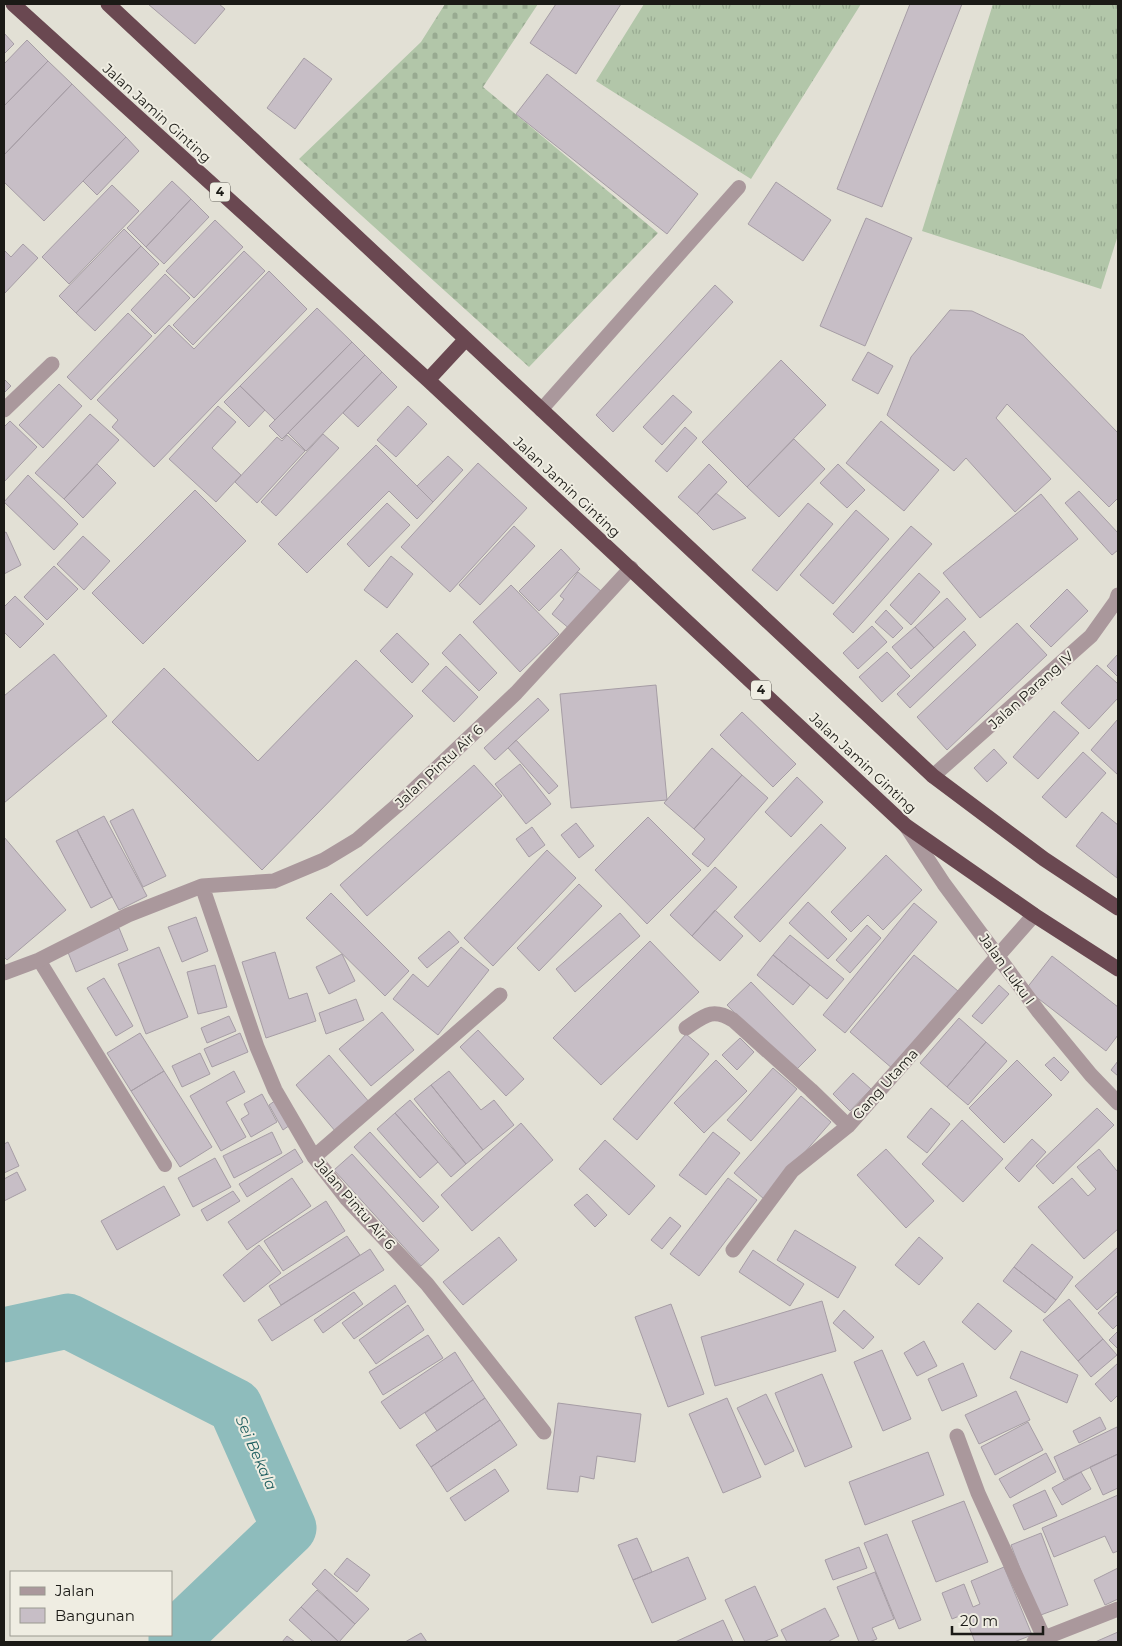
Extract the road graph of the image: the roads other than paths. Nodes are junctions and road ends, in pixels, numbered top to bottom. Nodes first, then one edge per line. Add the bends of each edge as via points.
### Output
1 (12, 4) edge
2 (108, 4) edge
3 (739, 187) dead end
4 (466, 339) junction
5 (52, 364) dead end
6 (428, 380) junction
7 (4, 410) edge
8 (541, 410) junction
9 (631, 568) junction
10 (1118, 595) edge
11 (933, 776) junction
12 (906, 826) junction
13 (202, 886) junction
14 (1118, 908) edge
15 (1034, 915) junction
16 (998, 956) junction
17 (39, 960) junction
18 (1118, 969) edge
19 (4, 973) edge
20 (500, 995) dead end
21 (686, 1028) dead end
22 (1118, 1103) edge
23 (848, 1126) junction
24 (314, 1157) junction
25 (165, 1165) dead end
26 (733, 1250) dead end
27 (544, 1432) dead end
28 (957, 1436) dead end
29 (1118, 1609) edge
30 (1041, 1641) edge

1 - 6 highway, Jalan Jamin Ginting / 4
2 - 4 highway
3 - 8 lane
4 - 6 highway
4 - 8 highway
5 - 7 street
6 - 9 highway, Jalan Jamin Ginting / 4
8 - 11 highway
9 - 12 highway, Jalan Jamin Ginting / 4
9 - 13 street, Jalan Pintu Air 6 via 516,694 357,840 324,860 274,881
10 - 11 street, Jalan Parang IV via 1091,636
11 - 14 highway via 1044,859
12 - 15 highway, Jalan Jamin Ginting / 4
12 - 16 street, Jalan Luku I
13 - 17 street, Jalan Pintu Air 6 via 128,914
13 - 24 street, Jalan Pintu Air 6 via 275,1090
15 - 16 street, Gang Utama
15 - 18 highway, Jalan Jamin Ginting / 4
16 - 22 street, Jalan Luku I via 1039,1012
16 - 23 street, Gang Utama
17 - 19 street, Jalan Pintu Air 6
17 - 25 lane
20 - 24 street
21 - 23 street via 707,1014 723,1014 733,1020
23 - 26 street, Gang Utama via 792,1171
24 - 27 street, Jalan Pintu Air 6 via 346,1198 427,1284
28 - 30 street
29 - 30 street

